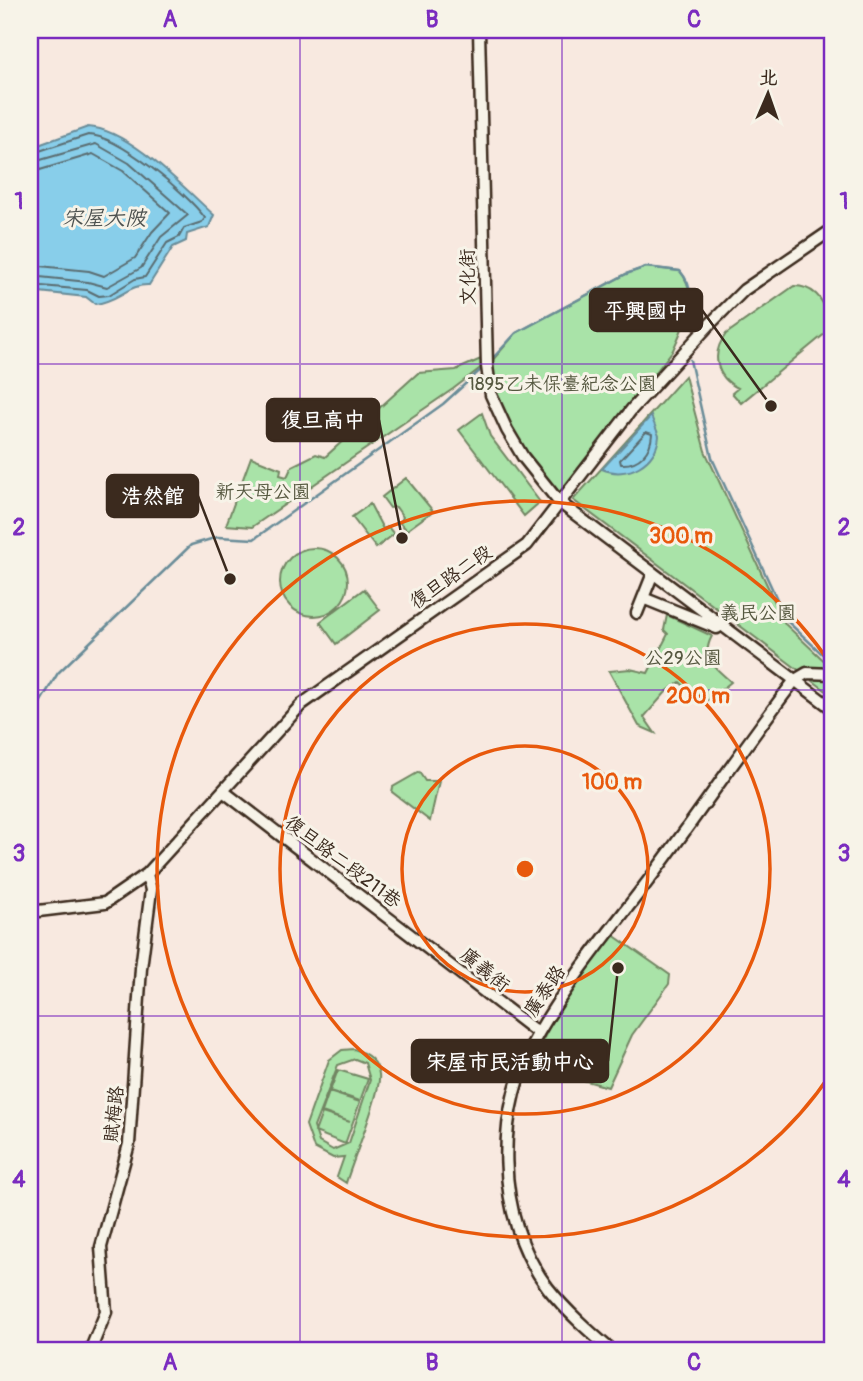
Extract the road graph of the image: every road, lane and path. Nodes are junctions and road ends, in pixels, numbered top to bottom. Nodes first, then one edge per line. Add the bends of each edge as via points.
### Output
1 (479, 30) edge
2 (833, 229) edge
3 (559, 502) junction
4 (653, 573) junction
5 (643, 598) junction
6 (637, 613) dead end
7 (730, 633) junction
8 (833, 674) edge
9 (795, 680) junction
10 (833, 709) edge
11 (223, 791) junction
12 (147, 874) junction
13 (30, 912) edge
14 (444, 959) joint
15 (538, 1033) junction
16 (90, 1351) edge
17 (612, 1351) edge

1 - 3 street, 文化街 via 491,395 523,457
2 - 3 street, 復旦路二段 via 744,290 632,409
3 - 4 street
3 - 11 street, 復旦路二段 via 527,545 302,704
4 - 5 street
4 - 7 street
5 - 6 street
5 - 7 street
7 - 9 street
8 - 9 street via 807,673
9 - 10 street
9 - 15 street, 廣泰路
11 - 12 street, 復旦路二段
11 - 14 street, 復旦路二段211巷
12 - 13 street, 復旦路二段 via 105,903
12 - 16 street, 賦梅路 via 151,890 129,1144 101,1247 106,1312
14 - 15 street, 廣義街
15 - 17 street, 廣泰路 via 517,1077 507,1136 510,1204 523,1242 547,1286

